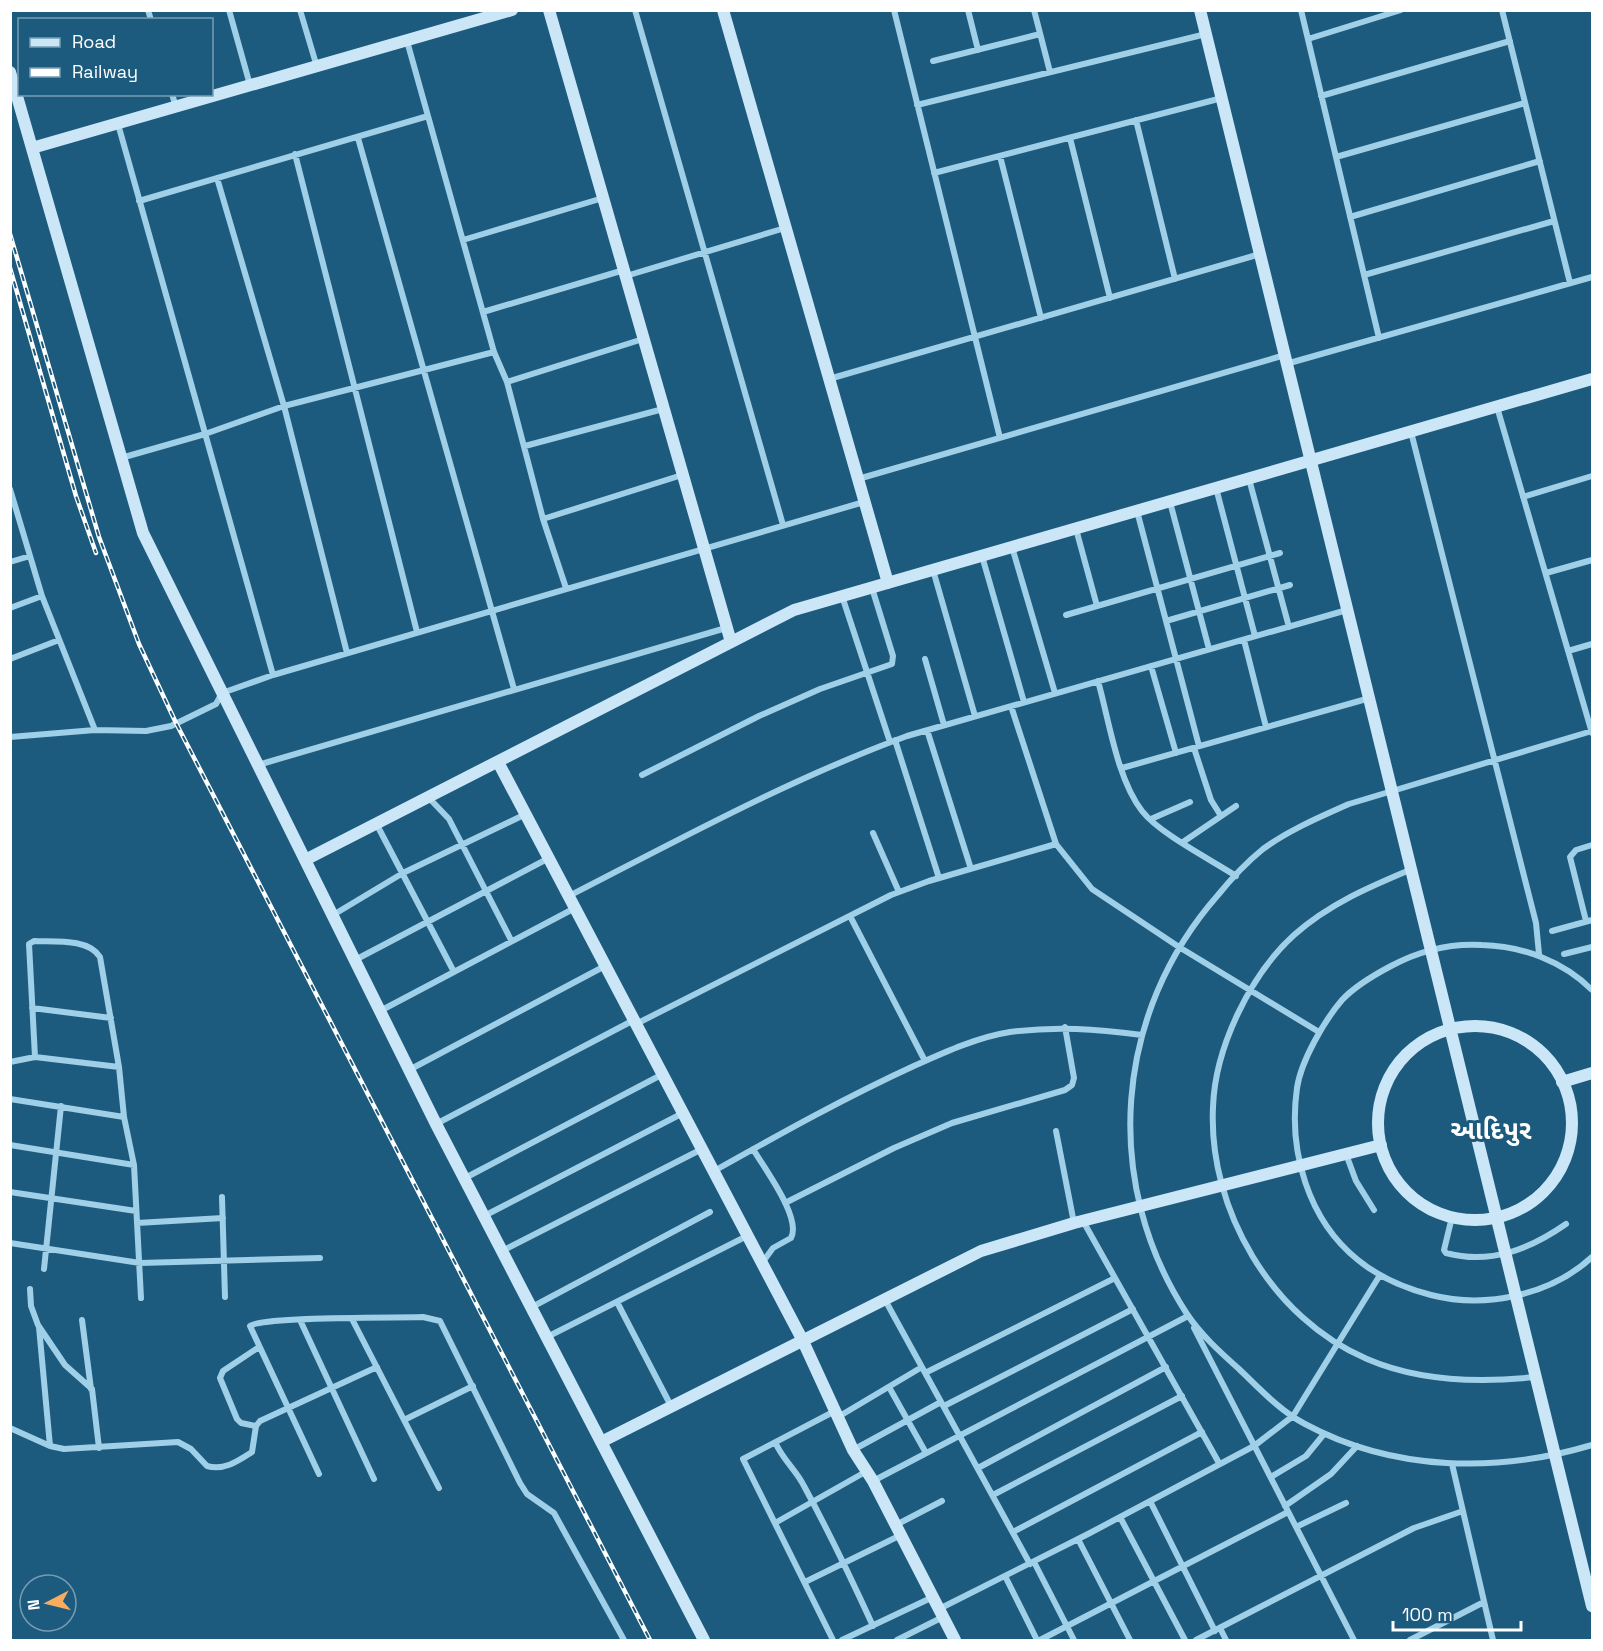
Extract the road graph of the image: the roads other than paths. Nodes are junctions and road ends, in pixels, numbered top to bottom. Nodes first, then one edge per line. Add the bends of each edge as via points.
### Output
1 (229, 10) edge
2 (300, 10) edge
3 (512, 10) edge
4 (549, 10) edge
5 (636, 10) edge
6 (723, 10) edge
7 (894, 10) edge
8 (968, 10) edge
9 (1034, 10) edge
10 (1200, 10) edge
11 (1207, 10) edge
12 (1301, 10) edge
13 (1401, 10) edge
14 (1502, 10) edge
15 (1040, 34) junction
16 (1206, 34) junction
17 (1308, 39) junction
18 (407, 40) junction
19 (1510, 41) junction
20 (978, 50) junction
21 (933, 62) dead end
22 (317, 67) junction
23 (10, 72) edge
24 (1050, 72) junction
25 (250, 86) junction
26 (173, 96) edge
27 (1321, 96) junction
28 (1222, 98) junction
29 (1525, 103) junction
30 (917, 105) junction
31 (176, 107) junction
32 (428, 116) junction
33 (1136, 120) junction
34 (118, 124) junction
35 (358, 138) junction
36 (1070, 138) junction
37 (32, 148) junction
38 (295, 154) junction
39 (1000, 156) junction
40 (1336, 157) junction
41 (1539, 161) junction
42 (934, 173) junction
43 (217, 178) junction
44 (603, 198) junction
45 (139, 201) junction
46 (1350, 217) junction
47 (1554, 220) junction
48 (786, 228) junction
49 (463, 240) junction
50 (705, 252) junction
51 (1260, 254) junction
52 (625, 273) junction
53 (1364, 275) junction
54 (1593, 277) edge
55 (1175, 279) junction
56 (1570, 284) junction
57 (1110, 298) junction
58 (483, 312) junction
59 (1041, 318) junction
60 (975, 337) junction
61 (644, 338) junction
62 (1379, 338) junction
63 (494, 352) junction
64 (1289, 358) junction
65 (425, 370) junction
66 (829, 379) junction
67 (1593, 380) edge
68 (507, 382) junction
69 (353, 387) junction
70 (284, 406) junction
71 (1497, 407) junction
72 (664, 408) junction
73 (1412, 432) junction
74 (205, 434) junction
75 (1000, 438) junction
76 (525, 446) junction
77 (121, 458) junction
78 (1314, 460) junction
79 (683, 475) junction
80 (1593, 476) edge
81 (858, 479) junction
82 (1249, 479) junction
83 (1216, 488) junction
84 (10, 489) edge
85 (1523, 497) junction
86 (1170, 501) junction
87 (865, 502) junction
88 (14, 511) edge
89 (1137, 511) junction
90 (543, 519) junction
91 (783, 525) junction
92 (1076, 529) junction
93 (1012, 547) junction
94 (704, 548) junction
95 (1280, 554) dead end
96 (30, 556) junction
97 (982, 556) junction
98 (1270, 556) junction
99 (1593, 560) edge
100 (10, 562) edge
101 (1237, 566) junction
102 (933, 570) junction
103 (1546, 573) junction
104 (1190, 579) junction
105 (888, 583) junction
106 (1290, 585) dead end
107 (872, 587) junction
108 (566, 588) junction
109 (1158, 589) junction
110 (1279, 589) junction
111 (42, 596) junction
112 (842, 596) junction
113 (1245, 598) junction
114 (1097, 606) junction
115 (10, 608) edge
116 (492, 609) junction
117 (1348, 610) junction
118 (1199, 612) junction
119 (1066, 615) dead end
120 (1166, 621) junction
121 (1289, 627) junction
122 (727, 628) junction
123 (417, 632) junction
124 (1255, 636) junction
125 (59, 640) junction
126 (1244, 640) junction
127 (731, 642) junction
128 (1593, 644) edge
129 (1209, 650) junction
130 (1568, 651) junction
131 (347, 653) junction
132 (10, 659) edge
133 (925, 659) dead end
134 (1176, 659) junction
135 (1151, 666) junction
136 (867, 672) junction
137 (273, 675) junction
138 (1098, 681) junction
139 (514, 690) junction
140 (222, 693) junction
141 (1055, 693) junction
142 (1370, 698) junction
143 (1024, 702) junction
144 (1011, 706) junction
145 (975, 716) junction
146 (944, 725) junction
147 (1266, 727) junction
148 (95, 730) junction
149 (927, 730) junction
150 (1592, 732) edge
151 (10, 737) edge
152 (893, 741) junction
153 (1197, 747) junction
154 (1176, 753) junction
155 (1494, 760) junction
156 (498, 762) junction
157 (258, 765) junction
158 (1122, 768) junction
159 (642, 775) dead end
160 (1395, 788) junction
161 (428, 797) junction
162 (1190, 802) dead end
163 (1236, 806) dead end
164 (526, 814) junction
165 (1221, 816) junction
166 (1151, 819) junction
167 (377, 825) junction
168 (873, 833) dead end
169 (1183, 842) junction
170 (1056, 844) junction
171 (1593, 845) edge
172 (463, 846) junction
173 (549, 858) junction
174 (305, 860) junction
175 (971, 869) junction
176 (1412, 869) junction
177 (404, 873) junction
178 (1236, 876) junction
179 (939, 878) junction
180 (485, 892) junction
181 (899, 892) junction
182 (569, 896) junction
183 (575, 909) junction
184 (332, 915) junction
185 (850, 916) junction
186 (1589, 920) edge
187 (427, 921) junction
188 (1552, 931) dead end
189 (511, 940) junction
190 (1593, 946) edge
191 (1179, 947) junction
192 (1434, 949) junction
193 (1539, 954) junction
194 (1564, 954) dead end
195 (355, 960) junction
196 (605, 966) junction
197 (454, 972) junction
198 (1591, 987) edge
199 (1250, 990) junction
200 (32, 1008) junction
201 (380, 1011) junction
202 (111, 1018) junction
203 (635, 1022) junction
204 (1065, 1028) junction
205 (1454, 1028) junction
206 (1319, 1032) junction
207 (1142, 1035) junction
208 (35, 1057) junction
209 (925, 1061) junction
210 (10, 1062) edge
211 (119, 1067) junction
212 (409, 1070) junction
213 (1593, 1073) edge
214 (663, 1074) junction
215 (1562, 1082) junction
216 (10, 1099) edge
217 (61, 1106) junction
218 (683, 1113) junction
219 (124, 1117) junction
220 (436, 1124) junction
221 (1056, 1131) dead end
222 (10, 1145) edge
223 (1381, 1145) junction
224 (702, 1149) junction
225 (753, 1149) junction
226 (56, 1153) junction
227 (1346, 1154) junction
228 (134, 1165) junction
229 (1300, 1166) junction
230 (714, 1172) junction
231 (464, 1179) junction
232 (1223, 1185) junction
233 (10, 1192) edge
234 (222, 1197) dead end
235 (51, 1198) junction
236 (785, 1203) junction
237 (1140, 1206) junction
238 (1374, 1210) dead end
239 (136, 1211) junction
240 (710, 1212) dead end
241 (484, 1216) junction
242 (1452, 1217) junction
243 (1500, 1217) junction
244 (223, 1218) junction
245 (1078, 1222) junction
246 (137, 1223) junction
247 (1566, 1224) dead end
248 (747, 1236) junction
249 (10, 1243) edge
250 (45, 1247) junction
251 (502, 1251) junction
252 (1509, 1254) junction
253 (1593, 1257) edge
254 (320, 1258) dead end
255 (225, 1262) junction
256 (140, 1263) junction
257 (762, 1263) junction
258 (45, 1269) dead end
259 (1380, 1275) junction
260 (1115, 1278) junction
261 (30, 1289) dead end
262 (1519, 1295) junction
263 (225, 1297) dead end
264 (884, 1297) junction
265 (141, 1298) dead end
266 (617, 1302) junction
267 (531, 1307) junction
268 (1133, 1309) junction
269 (1188, 1315) junction
270 (352, 1319) junction
271 (82, 1320) dead end
272 (300, 1320) junction
273 (38, 1326) junction
274 (546, 1337) junction
275 (1148, 1337) junction
276 (802, 1339) junction
277 (1338, 1342) junction
278 (258, 1347) junction
279 (377, 1367) junction
280 (1166, 1367) junction
281 (924, 1370) junction
282 (1536, 1377) junction
283 (473, 1386) junction
284 (889, 1387) junction
285 (92, 1389) junction
286 (332, 1389) junction
287 (1182, 1396) junction
288 (943, 1404) junction
289 (671, 1406) junction
290 (290, 1410) junction
291 (836, 1414) junction
292 (1293, 1416) junction
293 (404, 1420) junction
294 (908, 1420) junction
295 (256, 1426) junction
296 (10, 1428) edge
297 (1202, 1432) junction
298 (1324, 1434) junction
299 (959, 1435) junction
300 (601, 1442) junction
301 (776, 1444) junction
302 (1593, 1445) edge
303 (50, 1446) junction
304 (1254, 1446) junction
305 (1357, 1446) junction
306 (99, 1448) junction
307 (853, 1450) junction
308 (926, 1453) junction
309 (1559, 1455) junction
310 (1220, 1463) junction
311 (1452, 1464) junction
312 (978, 1468) junction
313 (319, 1474) dead end
314 (870, 1476) junction
315 (1270, 1478) junction
316 (374, 1479) dead end
317 (439, 1488) dead end
318 (993, 1495) junction
319 (1150, 1500) junction
320 (942, 1501) dead end
321 (812, 1503) junction
322 (1346, 1503) dead end
323 (1287, 1509) junction
324 (1463, 1511) junction
325 (1120, 1517) junction
326 (775, 1523) junction
327 (1296, 1527) junction
328 (899, 1530) junction
329 (1013, 1532) junction
330 (1078, 1539) junction
331 (844, 1562) junction
332 (1032, 1563) junction
333 (1183, 1567) junction
334 (1005, 1576) junction
335 (1321, 1577) junction
336 (1593, 1580) edge
337 (806, 1582) junction
338 (1154, 1582) junction
339 (933, 1597) junction
340 (1484, 1602) junction
341 (1111, 1604) junction
342 (1593, 1606) edge
343 (941, 1613) junction
344 (873, 1626) junction
345 (1067, 1627) junction
346 (1217, 1629) junction
347 (624, 1641) edge
348 (704, 1641) edge
349 (833, 1641) edge
350 (842, 1641) edge
351 (897, 1641) edge
352 (955, 1641) edge
353 (1039, 1641) edge
354 (1074, 1641) edge
355 (1130, 1641) edge
356 (1185, 1641) edge
357 (1196, 1641) edge
358 (1226, 1641) edge
359 (1354, 1641) edge
360 (1410, 1641) edge
361 (1493, 1641) edge

1 - 25 street
2 - 22 street
3 - 18 street
4 - 44 street
5 - 50 street
6 - 48 street
7 - 30 street
8 - 20 street
9 - 15 street
10 - 16 street
11 - 64 street
12 - 17 street
13 - 17 street
14 - 19 street
15 - 20 street
15 - 24 street
16 - 24 street
16 - 28 street
17 - 27 street
18 - 22 street
18 - 32 street
19 - 27 street
19 - 29 street
20 - 21 street
22 - 25 street
23 - 37 street
24 - 30 street
25 - 31 street
26 - 31 street
27 - 40 street
28 - 33 street
28 - 51 street
29 - 40 street
29 - 41 street
30 - 42 street
31 - 34 street
32 - 35 street
32 - 49 street
33 - 36 street
33 - 55 street
34 - 37 street
34 - 45 street
35 - 38 street
35 - 65 street
36 - 39 street
36 - 57 street
37 - 77 street
38 - 43 street
38 - 69 street
39 - 42 street
39 - 59 street
40 - 46 street
41 - 46 street
41 - 47 street
42 - 60 street
43 - 45 street
43 - 70 street
44 - 49 street
44 - 52 street
45 - 74 street
46 - 53 street
47 - 53 street
47 - 56 street
48 - 50 street
48 - 66 street
49 - 58 street
50 - 52 street
50 - 91 street
51 - 55 street
51 - 64 street
52 - 58 street
52 - 61 street
53 - 62 street
54 - 56 street
55 - 57 street
56 - 62 street
57 - 59 street
58 - 63 street
59 - 60 street
60 - 66 street
60 - 75 street
61 - 68 street
61 - 72 street
62 - 64 street
63 - 65 street
63 - 68 street
64 - 75 street
64 - 78 street
65 - 69 street
65 - 116 street
66 - 81 street
67 - 71 street
68 - 76 street
69 - 70 street
69 - 123 street
70 - 74 street
70 - 131 street
71 - 73 street
71 - 85 street
72 - 76 street
72 - 79 street
73 - 78 street
73 - 155 street
74 - 77 street
74 - 137 street
75 - 81 street
76 - 90 street
77 - 140 street via 143,533
78 - 82 street
78 - 117 street
78 - 160 street
79 - 90 street
79 - 94 street
80 - 85 street
81 - 87 street
82 - 83 street
82 - 98 street
83 - 86 street
83 - 101 street
84 - 88 street
85 - 103 street
86 - 89 street
86 - 104 street
87 - 91 street
87 - 105 street
88 - 96 street
89 - 92 street
89 - 109 street
90 - 108 street
91 - 94 street
92 - 93 street
92 - 114 street
93 - 97 street
93 - 141 street
94 - 108 street
94 - 122 street
95 - 98 street
96 - 100 street
96 - 111 street
97 - 102 street
97 - 143 street
98 - 101 street
98 - 110 street
99 - 103 street
101 - 104 street
101 - 113 street
102 - 105 street
102 - 145 street
103 - 130 street
104 - 109 street
104 - 118 street
105 - 107 street
106 - 110 street
107 - 112 street
107 - 136 street via 893,661
108 - 116 street
109 - 114 street
109 - 120 street
110 - 113 street
110 - 121 street
111 - 115 street
111 - 125 street
112 - 127 street via 794,610
112 - 136 street
113 - 118 street
113 - 124 street
114 - 119 street
116 - 123 street
116 - 139 street
117 - 121 street
117 - 142 street
118 - 120 street
118 - 129 street
120 - 134 street
121 - 124 street
122 - 127 street
122 - 139 street
123 - 131 street
124 - 126 street
125 - 132 street
125 - 148 street
126 - 129 street
126 - 147 street
127 - 156 street
128 - 130 street
129 - 134 street
130 - 150 street
131 - 137 street
133 - 146 street
134 - 135 street
134 - 153 street
135 - 138 street
135 - 154 street
136 - 152 street
136 - 159 street via 759,716
137 - 140 street
138 - 141 street
138 - 158 street
139 - 157 street
140 - 148 street via 216,704 171,726 146,731
140 - 157 street
141 - 143 street
142 - 147 street
142 - 160 street
143 - 144 street
144 - 145 street
144 - 170 street
145 - 146 street
146 - 149 street
147 - 153 street
148 - 151 street
149 - 152 street
149 - 175 street
150 - 155 street
152 - 179 street
152 - 182 street via 788,785
153 - 154 street
153 - 165 street via 1211,800
154 - 158 street
155 - 160 street
155 - 193 street via 1536,923
156 - 161 street
156 - 164 street
157 - 174 street
158 - 166 street via 1131,793
160 - 176 street
160 - 178 street via 1312,820 1263,850
160 - 192 street
161 - 167 street
161 - 172 street via 449,819
162 - 166 street
163 - 165 street
164 - 172 street
164 - 173 street
165 - 169 street
166 - 169 street
167 - 174 street
167 - 177 street
168 - 181 street
169 - 178 street
170 - 175 street
170 - 191 street via 1092,889
171 - 186 street via 1576,850 1570,857
172 - 177 street
172 - 180 street
173 - 180 street
173 - 182 street
174 - 184 street
175 - 179 street
176 - 192 street
176 - 199 street via 1328,909 1293,936
177 - 184 street
177 - 187 street
178 - 191 street via 1195,921
179 - 181 street
180 - 187 street
180 - 189 street
181 - 185 street
182 - 183 street
183 - 189 street
183 - 196 street
184 - 195 street
185 - 203 street
185 - 209 street
186 - 188 street
187 - 195 street
187 - 197 street
189 - 197 street
190 - 194 street
191 - 199 street
191 - 207 street via 1167,966
192 - 193 street via 1500,945
192 - 205 street
192 - 206 street via 1372,976 1343,999
193 - 198 street
195 - 201 street
196 - 203 street
196 - 212 street
197 - 201 street
199 - 206 street
199 - 232 street via 1222,1057 1213,1107 1216,1154
200 - 202 street
200 - 202 street via 29,944 74,943 92,949 100,957
200 - 208 street
201 - 212 street
202 - 211 street
203 - 214 street
203 - 220 street
204 - 207 street
204 - 209 street via 1008,1032
204 - 236 street via 1074,1078 1065,1090 952,1123
205 - 215 street via 1481,1026 1517,1036 1551,1063
205 - 223 street via 1426,1039 1409,1052 1389,1079 1379,1115
205 - 243 street
206 - 229 street via 1297,1086 1295,1125
207 - 237 street via 1129,1119
208 - 210 street
208 - 211 street
209 - 225 street via 869,1086
211 - 219 street
212 - 220 street
213 - 215 street
214 - 218 street
214 - 231 street
215 - 243 street via 1571,1113 1571,1134 1560,1169 1533,1200
216 - 217 street
217 - 219 street
217 - 226 street
218 - 224 street
218 - 241 street
219 - 228 street
220 - 231 street
221 - 245 street
222 - 226 street
223 - 227 street
223 - 242 street via 1399,1183 1429,1208
224 - 230 street
224 - 251 street
225 - 230 street
225 - 236 street
226 - 228 street
226 - 235 street
227 - 229 street
227 - 238 street via 1356,1181
228 - 239 street
229 - 232 street
229 - 259 street via 1323,1222 1357,1260
230 - 248 street
231 - 241 street
232 - 237 street
232 - 277 street via 1240,1237 1266,1278 1293,1308
233 - 235 street
234 - 244 street
235 - 239 street
235 - 250 street
236 - 257 street via 793,1222 793,1235 773,1248
237 - 245 street
237 - 269 street via 1165,1275
239 - 246 street
240 - 267 street
241 - 251 street
242 - 243 street
242 - 252 street via 1446,1253 1464,1257
243 - 252 street
244 - 246 street
244 - 255 street
245 - 260 street
245 - 264 street via 981,1251
246 - 256 street
247 - 252 street
248 - 257 street
248 - 266 street
249 - 250 street
250 - 256 street
250 - 258 street
251 - 267 street
252 - 262 street
253 - 262 street via 1554,1282
254 - 255 street
255 - 256 street
255 - 263 street
256 - 265 street
257 - 276 street
259 - 262 street via 1445,1299 1477,1302
259 - 277 street
260 - 268 street
260 - 281 street
261 - 273 street
262 - 282 street
262 - 309 street
264 - 276 street
264 - 281 street
266 - 274 street
266 - 289 street
267 - 274 street
268 - 275 street
268 - 288 street
269 - 275 street
269 - 292 street via 1210,1342
269 - 304 street
270 - 272 street
270 - 279 street
270 - 283 street via 423,1317 440,1321
271 - 285 street
272 - 278 street via 252,1324
272 - 286 street
273 - 285 street via 65,1365
273 - 303 street
274 - 300 street
275 - 280 street
275 - 299 street
276 - 289 street
276 - 291 street
277 - 282 street via 1366,1359 1408,1373 1449,1380
277 - 292 street
278 - 290 street
278 - 295 street via 223,1371 220,1378 237,1419
279 - 286 street
279 - 293 street
280 - 287 street
280 - 312 street
281 - 284 street
281 - 288 street
282 - 309 street
283 - 293 street
283 - 347 street via 520,1483 527,1494 554,1514
284 - 291 street
284 - 294 street
285 - 306 street
286 - 290 street
286 - 316 street
287 - 297 street
287 - 318 street
288 - 294 street
288 - 299 street
289 - 300 street
290 - 295 street
290 - 313 street
291 - 301 street
291 - 307 street
292 - 298 street
292 - 304 street
293 - 317 street
294 - 307 street
294 - 308 street
295 - 306 street via 252,1452 233,1464 215,1468 178,1442
296 - 303 street
297 - 310 street
297 - 329 street
298 - 305 street
298 - 315 street via 1306,1456
299 - 308 street
299 - 312 street
300 - 348 street
301 - 321 street
301 - 326 street via 742,1459
302 - 309 street
303 - 306 street
304 - 310 street
304 - 315 street
305 - 311 street via 1414,1460
305 - 323 street
307 - 314 street
308 - 314 street
309 - 311 street
309 - 336 street
309 - 342 street
310 - 319 street
311 - 324 street
312 - 318 street
314 - 321 street
314 - 328 street
315 - 323 street
318 - 329 street
319 - 325 street
319 - 333 street
320 - 328 street
321 - 326 street
321 - 331 street
322 - 327 street
323 - 327 street
323 - 333 street
324 - 335 street via 1414,1528
324 - 340 street
325 - 330 street
325 - 338 street
326 - 337 street
327 - 335 street
328 - 331 street
328 - 339 street
329 - 332 street
330 - 332 street
330 - 341 street
331 - 337 street
331 - 344 street
332 - 334 street
332 - 345 street
333 - 338 street
333 - 346 street
334 - 343 street
334 - 353 street
335 - 346 street
335 - 359 street
337 - 349 street
338 - 341 street
338 - 356 street
339 - 343 street
339 - 344 street
340 - 360 street
340 - 361 street
341 - 345 street
341 - 355 street
343 - 351 street
343 - 352 street
344 - 350 street
345 - 353 street
345 - 354 street
346 - 357 street
346 - 358 street

